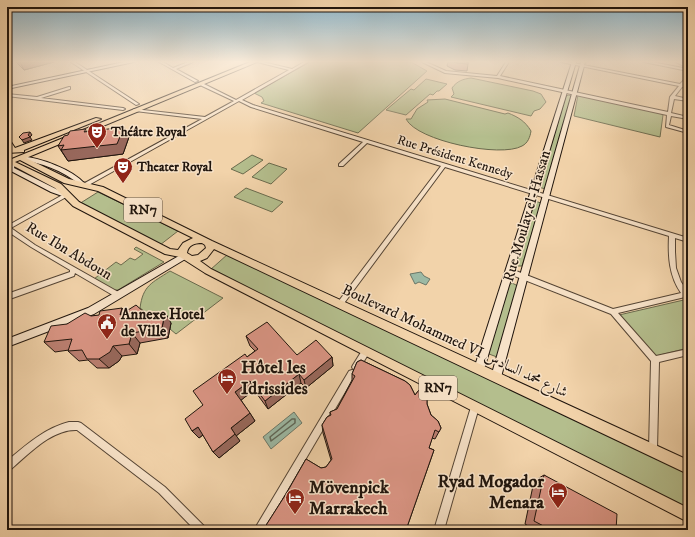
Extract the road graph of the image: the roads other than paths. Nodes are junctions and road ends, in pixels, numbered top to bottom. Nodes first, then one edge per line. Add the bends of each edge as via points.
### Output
1 (108, 87) edge
2 (186, 87) edge
3 (209, 87) edge
4 (262, 87) edge
5 (548, 87) edge
6 (567, 87) edge
7 (577, 87) edge
8 (679, 87) edge
9 (69, 88) dead end
10 (566, 91) junction
11 (575, 93) junction
12 (7, 95) edge
13 (672, 97) junction
14 (36, 99) junction
15 (688, 100) edge
16 (237, 101) junction
17 (136, 107) junction
18 (123, 109) junction
19 (669, 113) junction
20 (205, 118) junction
21 (688, 118) edge
22 (688, 132) edge
23 (7, 140) edge
24 (366, 141) junction
25 (12, 150) edge
26 (21, 157) junction
27 (10, 163) edge
28 (341, 165) dead end
29 (444, 165) junction
30 (84, 184) junction
31 (534, 192) junction
32 (66, 195) junction
33 (546, 195) junction
34 (7, 228) edge
35 (672, 235) junction
36 (688, 240) edge
37 (206, 242) junction
38 (185, 256) junction
39 (74, 269) junction
40 (509, 271) junction
41 (523, 276) junction
42 (118, 295) junction
43 (687, 295) edge
44 (7, 297) edge
45 (340, 304) junction
46 (613, 312) junction
47 (7, 343) edge
48 (366, 351) junction
49 (688, 352) edge
50 (655, 360) junction
51 (479, 369) junction
52 (496, 377) junction
53 (475, 407) junction
54 (653, 450) junction
55 (7, 467) edge
56 (688, 467) edge
57 (688, 515) edge
58 (202, 530) edge
59 (259, 530) edge
60 (439, 530) edge

1 - 17 street
2 - 17 main road
3 - 16 street, Rue Président Kennedy
4 - 16 street
5 - 10 street
6 - 10 street, Rue Moulay el-Hassan
7 - 11 street, Rue Moulay el-Hassan
8 - 13 street
9 - 14 street
10 - 11 street
10 - 31 street, Rue Moulay el-Hassan
11 - 19 street
11 - 33 street, Rue Moulay el-Hassan
12 - 14 street
13 - 15 street
13 - 19 street
14 - 18 street
16 - 20 street
16 - 24 street, Rue Président Kennedy
17 - 18 main road
17 - 20 street
17 - 26 main road
18 - 25 main road via 48,140
19 - 21 street
19 - 22 street via 667,126
20 - 30 street
23 - 25 main road
24 - 28 street
24 - 29 street, Rue Président Kennedy
25 - 26 main road via 22,152
26 - 27 main road
26 - 30 main road, Boulevard Mohammed VI شارع محمد السادس / RN7 via 67,181
27 - 32 main road, RN7 via 58,186
29 - 31 street, Rue Président Kennedy
29 - 45 street
30 - 37 main road, Boulevard Mohammed VI شارع محمد السادس / RN7 via 100,189
31 - 33 street, Rue Président Kennedy
31 - 40 street, Rue Moulay el-Hassan
32 - 34 street
32 - 38 main road, RN7 via 76,204 160,248
33 - 35 street, Rue Président Kennedy
33 - 41 street, Rue Moulay el-Hassan
34 - 39 street, Rue Ibn Abdoun
35 - 36 street, Rue Président Kennedy
35 - 43 street via 673,269 677,282
37 - 38 main road via 194,240 187,244 182,250
37 - 38 main road via 210,248 205,255 198,258
37 - 45 main road, Boulevard Mohammed VI شارع محمد السادس / RN7
38 - 42 street
38 - 48 main road, RN7 via 208,271
39 - 42 street, Rue Ibn Abdoun
39 - 44 street via 72,274
40 - 41 street
40 - 51 street, Rue Moulay el-Hassan
41 - 46 street
41 - 52 street, Rue Moulay el-Hassan
42 - 47 street via 85,313
43 - 46 street
45 - 51 main road, Boulevard Mohammed VI شارع محمد السادس / RN7
46 - 50 street
48 - 53 main road, RN7
48 - 59 street
49 - 50 street
50 - 54 street
51 - 52 main road, Boulevard Mohammed VI شارع محمد السادس / RN7
52 - 54 main road, Boulevard Mohammed VI شارع محمد السادس / RN7
53 - 57 main road, RN7
53 - 60 street
54 - 56 main road, Boulevard Mohammed VI شارع محمد السادس / RN7
55 - 58 street via 53,431 65,425 78,426 162,490

